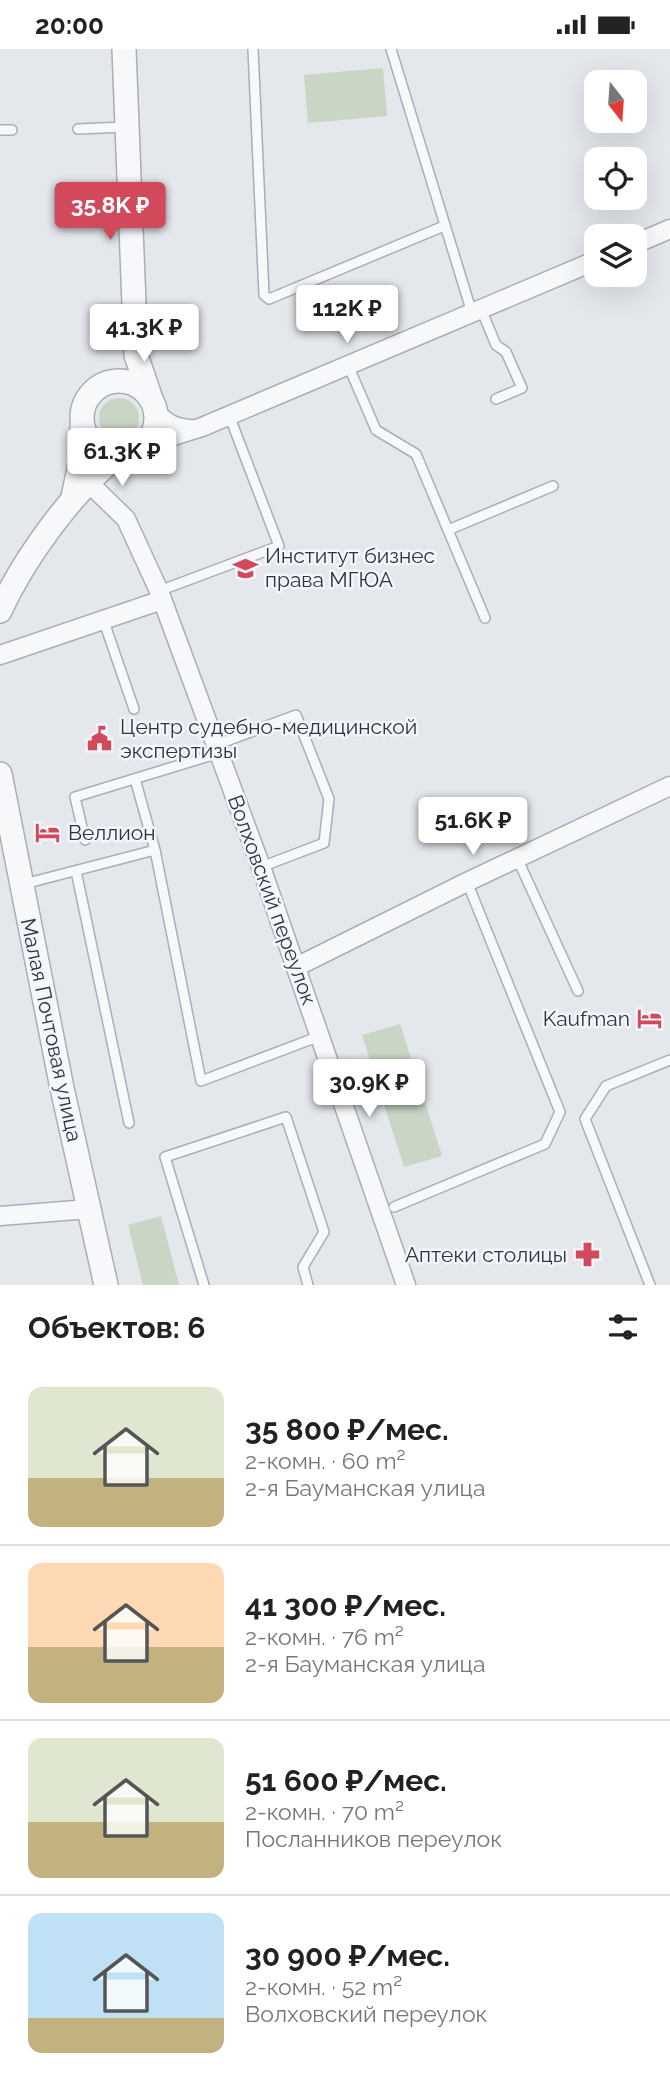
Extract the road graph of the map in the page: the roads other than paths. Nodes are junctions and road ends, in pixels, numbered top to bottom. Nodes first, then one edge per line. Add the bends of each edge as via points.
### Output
1 (124, 49) edge
2 (253, 49) edge
3 (391, 49) edge
4 (127, 127) junction
5 (78, 129) dead end
6 (0, 130) edge
7 (12, 130) dead end
8 (444, 226) junction
9 (670, 229) edge
10 (647, 239) edge
11 (584, 265) edge
12 (476, 311) junction
13 (136, 355) junction
14 (348, 365) junction
15 (113, 381) junction
16 (496, 399) dead end
17 (153, 405) junction
18 (229, 415) junction
19 (82, 424) junction
20 (193, 429) junction
21 (142, 446) junction
22 (118, 455) junction
23 (88, 482) junction
24 (553, 486) dead end
25 (72, 500) junction
26 (448, 530) junction
27 (160, 596) junction
28 (0, 611) edge
29 (485, 618) dead end
30 (103, 619) junction
31 (0, 655) edge
32 (134, 709) dead end
33 (218, 749) junction
34 (0, 774) edge
35 (135, 779) junction
36 (670, 786) edge
37 (85, 840) dead end
38 (155, 850) junction
39 (517, 858) junction
40 (261, 867) junction
41 (76, 871) junction
42 (467, 881) junction
43 (22, 884) junction
44 (296, 967) junction
45 (578, 991) dead end
46 (320, 1036) junction
47 (670, 1060) edge
48 (129, 1122) dead end
49 (394, 1207) dead end
50 (89, 1209) junction
51 (0, 1216) edge
52 (106, 1285) edge
53 (204, 1285) edge
54 (309, 1285) edge
55 (406, 1285) edge
56 (650, 1285) edge

1 - 4 street
2 - 8 lane via 264,296 269,299
3 - 8 lane
4 - 5 lane
4 - 13 street
6 - 7 lane
8 - 12 lane
9 - 10 street
11 - 12 street
12 - 14 street
12 - 16 lane via 496,345 506,352 522,388
13 - 15 street
13 - 17 street
14 - 18 street
14 - 26 lane via 376,430 416,453
15 - 17 street via 135,384
15 - 19 street via 92,391
17 - 20 street via 165,422
17 - 21 street via 155,424
18 - 20 street
18 - 27 lane via 279,546
19 - 22 street via 94,446
19 - 25 street via 82,455
20 - 21 street
21 - 22 street
22 - 23 street
23 - 25 street
23 - 27 street, Волховский переулок via 126,519
24 - 26 lane
25 - 28 street via 13,582
26 - 29 lane
27 - 30 street
27 - 33 street, Волховский переулок
30 - 31 street
30 - 32 lane
33 - 35 lane
33 - 40 street, Волховский переулок
33 - 40 lane via 296,715 329,799 324,843
34 - 43 street, Малая Почтовая улица
35 - 37 lane via 75,796
35 - 38 lane
36 - 39 street
38 - 41 lane
38 - 46 lane via 201,1081
39 - 42 street
39 - 45 lane
40 - 44 street, Волховский переулок
41 - 43 lane
41 - 48 lane
42 - 44 street
42 - 49 lane via 560,1112 545,1144
43 - 50 street, Малая Почтовая улица
44 - 46 street, Волховский переулок
46 - 55 street, Волховский переулок
47 - 56 lane via 606,1086 586,1119
50 - 51 street
50 - 52 street, Малая Почтовая улица
53 - 54 lane via 165,1157 286,1117 324,1232 303,1267

